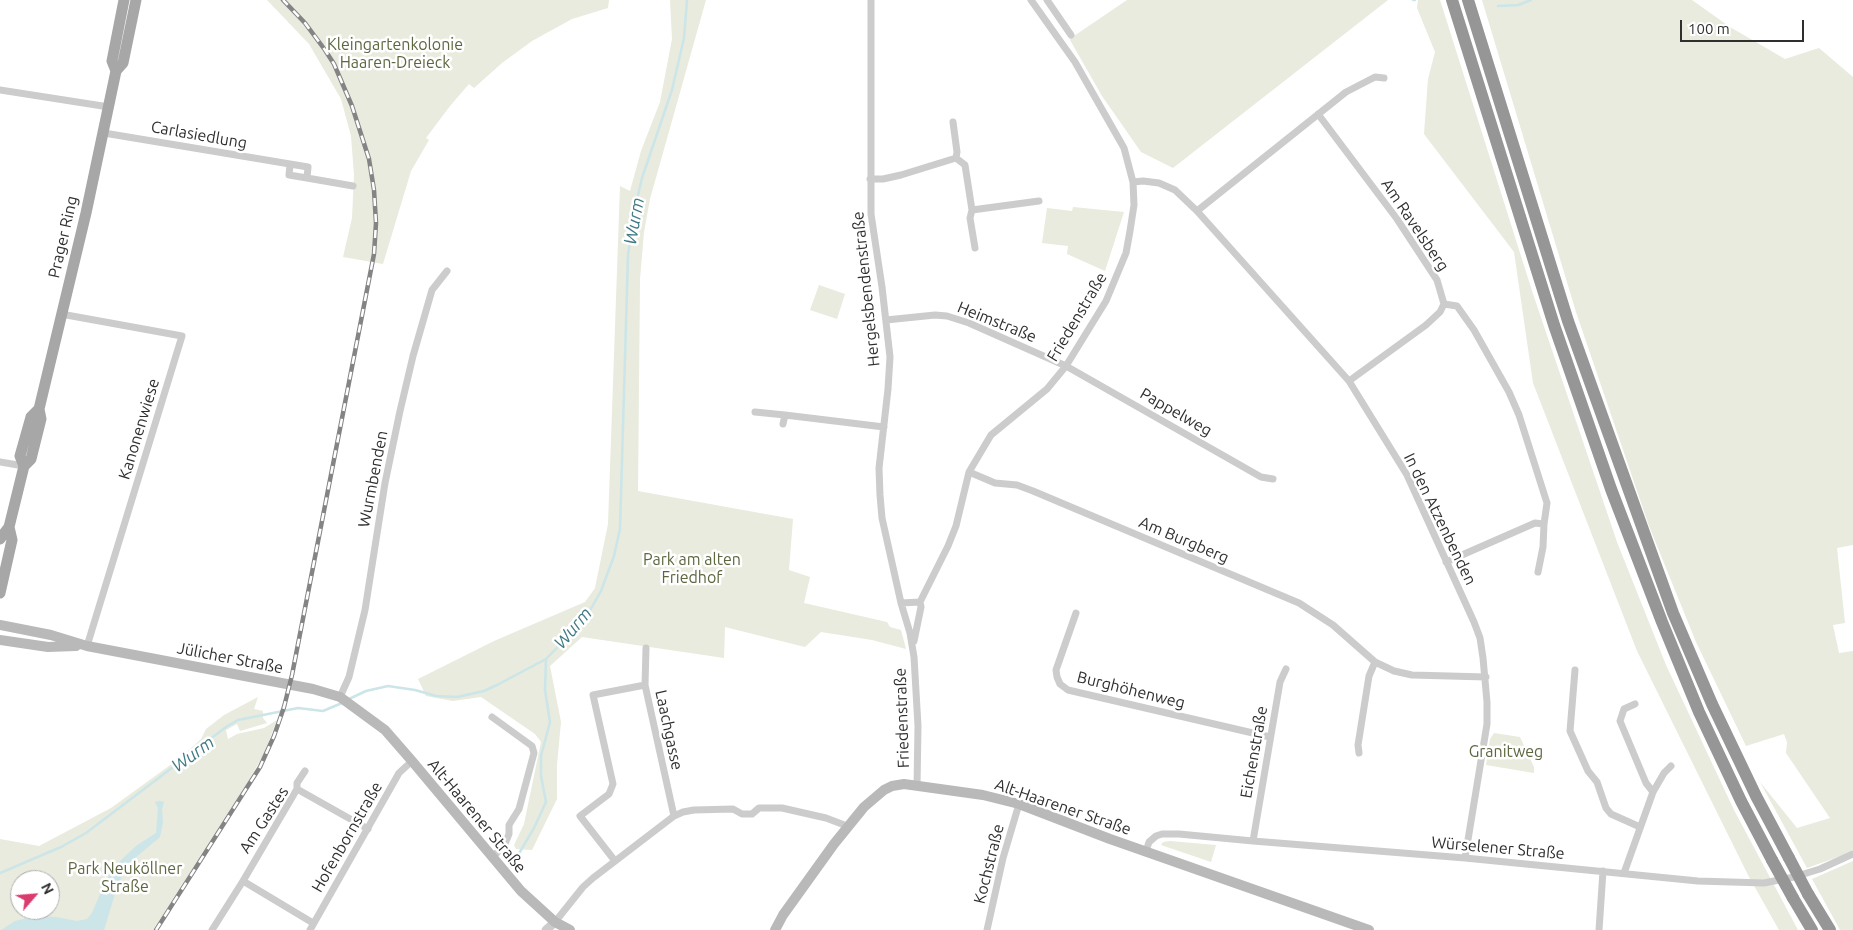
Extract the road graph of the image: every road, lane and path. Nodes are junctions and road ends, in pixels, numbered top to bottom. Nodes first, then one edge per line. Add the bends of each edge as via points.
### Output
1 (124, 0) edge
2 (136, 0) edge
3 (871, 0) edge
4 (1031, 0) edge
5 (1047, 0) edge
6 (1452, 0) edge
7 (1468, 0) edge
8 (1071, 35) dead end
9 (116, 71) junction
10 (1384, 78) dead end
11 (0, 90) edge
12 (108, 107) junction
13 (1318, 114) junction
14 (953, 122) dead end
15 (104, 133) junction
16 (956, 158) junction
17 (870, 179) junction
18 (1133, 182) junction
19 (353, 186) dead end
20 (1039, 201) dead end
21 (972, 210) junction
22 (1197, 211) junction
23 (975, 248) dead end
24 (447, 272) dead end
25 (1444, 304) junction
26 (62, 314) junction
27 (886, 320) junction
28 (1066, 366) junction
29 (1349, 382) junction
30 (755, 412) dead end
31 (785, 415) junction
32 (783, 424) dead end
33 (884, 427) junction
34 (0, 462) edge
35 (24, 466) junction
36 (968, 472) junction
37 (1273, 479) dead end
38 (1544, 524) junction
39 (10, 528) junction
40 (0, 539) edge
41 (1446, 562) junction
42 (1538, 572) dead end
43 (0, 593) edge
44 (920, 602) junction
45 (901, 603) junction
46 (1076, 613) dead end
47 (0, 624) edge
48 (0, 640) edge
49 (84, 646) junction
50 (646, 648) dead end
51 (913, 649) junction
52 (1375, 662) junction
53 (1286, 669) dead end
54 (1575, 670) dead end
55 (1486, 677) junction
56 (645, 685) junction
57 (345, 700) junction
58 (1635, 704) dead end
59 (366, 716) joint
60 (492, 717) dead end
61 (1270, 737) junction
62 (1359, 753) dead end
63 (412, 761) junction
64 (1671, 766) dead end
65 (305, 771) dead end
66 (917, 786) junction
67 (297, 789) junction
68 (1653, 792) junction
69 (1019, 804) junction
70 (674, 816) junction
71 (847, 826) junction
72 (1640, 827) junction
73 (368, 829) junction
74 (1253, 841) junction
75 (1146, 851) junction
76 (1852, 854) edge
77 (492, 858) junction
78 (1465, 858) junction
79 (615, 860) junction
80 (1603, 871) junction
81 (1624, 873) junction
82 (243, 881) junction
83 (555, 922) junction
84 (312, 926) edge
85 (1350, 927) edge
86 (212, 930) edge
87 (546, 930) edge
88 (570, 930) edge
89 (775, 930) edge
90 (987, 930) edge
91 (1369, 930) edge
92 (1599, 930) edge
93 (1812, 930) edge
94 (1830, 930) edge

1 - 9 main road, Prager Ring via 112,61
2 - 9 main road, Prager Ring via 123,63
3 - 17 street, Hergelsbendenstraße
4 - 18 street, Friedenstraße via 1075,62 1117,134
5 - 8 street
6 - 93 highway, bridge via 1554,325 1662,622 1741,801
7 - 94 highway, bridge via 1568,321 1667,596 1712,704 1756,796
9 - 12 main road, Prager Ring
10 - 13 street via 1363,82
11 - 12 street
12 - 15 main road, Prager Ring
13 - 22 street
13 - 25 street, Am Ravelsberg via 1397,218 1437,280
14 - 16 street
15 - 19 street, Carlasiedlung via 308,168 307,178
15 - 26 main road, Prager Ring
16 - 17 street via 883,179
16 - 21 street via 965,165
17 - 27 street, Hergelsbendenstraße
18 - 22 street, In den Atzenbenden via 1159,182 1175,190
18 - 28 street, Friedenstraße via 1134,205 1126,253 1118,276
20 - 21 street
21 - 23 street via 970,218
22 - 29 street, In den Atzenbenden
24 - 57 street, Wurmbenden via 432,290 413,356 385,482 365,610
25 - 29 street via 1426,325
25 - 38 street via 1458,306 1509,392 1547,503
26 - 35 main road, Prager Ring via 38,410 31,417 20,456
26 - 49 street, Kanonenwiese via 182,336
27 - 28 street, Heimstraße via 924,315 947,316
27 - 33 street, Hergelsbendenstraße via 890,357
28 - 36 street, Friedenstraße via 1047,389 992,435
28 - 37 street, Pappelweg via 1262,477
29 - 41 street, In den Atzenbenden via 1407,475
30 - 31 street
31 - 32 street
31 - 33 street
33 - 45 street, Hergelsbendenstraße via 879,468 882,518
34 - 35 street
35 - 39 main road, Prager Ring
36 - 44 street, Friedenstraße via 956,526
36 - 52 street, Am Burgberg via 996,483 1033,491 1299,603 1333,625
38 - 41 street via 1535,522
38 - 42 street
39 - 40 main road, Prager Ring
39 - 43 main road, Prager Ring via 12,540
41 - 55 street, In den Atzenbenden via 1480,638
44 - 45 street
44 - 51 street, Friedenstraße
45 - 51 street, Friedenstraße
46 - 61 street, Burghöhenweg via 1056,670 1060,684 1068,690
47 - 49 main road, Jülicher Straße
48 - 49 main road, Jülicher Straße via 48,647
49 - 57 main road, Jülicher Straße via 321,691
50 - 56 street, Laachgasse
51 - 66 street, Friedenstraße via 918,726
52 - 55 street, Am Burgberg via 1412,675
52 - 62 street via 1369,676
53 - 61 street, Eichenstraße via 1280,682
54 - 72 street via 1570,731 1606,808 1611,814
55 - 78 street, In den Atzenbenden via 1487,724
56 - 70 street, Laachgasse
56 - 79 street via 593,695 613,784 609,794 580,816
57 - 59 main road, Jülicher Straße
58 - 68 street via 1624,709 1620,721 1646,783
59 - 63 main road, Alt-Haarener Straße via 384,730
60 - 77 street via 532,746 534,753 505,844
61 - 74 street, Eichenstraße
63 - 73 street, Hofenbornstraße via 399,773
63 - 77 main road, Alt-Haarener Straße
64 - 68 street
65 - 67 street
66 - 69 main road, Alt-Haarener Straße via 983,795
66 - 71 main road, Alt-Haarener Straße via 900,785 884,790
67 - 73 street, Am Gastes
67 - 82 street, Am Gastes
68 - 72 street
69 - 75 main road, Alt-Haarener Straße
69 - 90 street, Kochstraße
70 - 71 street via 694,810 733,809 742,814 752,814 759,808 782,808
70 - 79 street
71 - 89 main road, Alt-Haarener Straße
72 - 81 street
73 - 84 street, Hofenbornstraße
74 - 75 street, Würselener Straße via 1162,834 1153,838
74 - 78 street, Würselener Straße
75 - 85 main road, Alt-Haarener Straße
76 - 81 street, Würselener Straße via 1794,878 1764,883
77 - 83 main road, Alt-Haarener Straße
78 - 80 street, Würselener Straße
79 - 83 street via 583,887
80 - 81 street, Würselener Straße
80 - 92 street
82 - 84 street
82 - 86 street, Am Gastes
83 - 87 street
83 - 88 main road, Alt-Haarener Straße
85 - 91 main road, Alt-Haarener Straße

